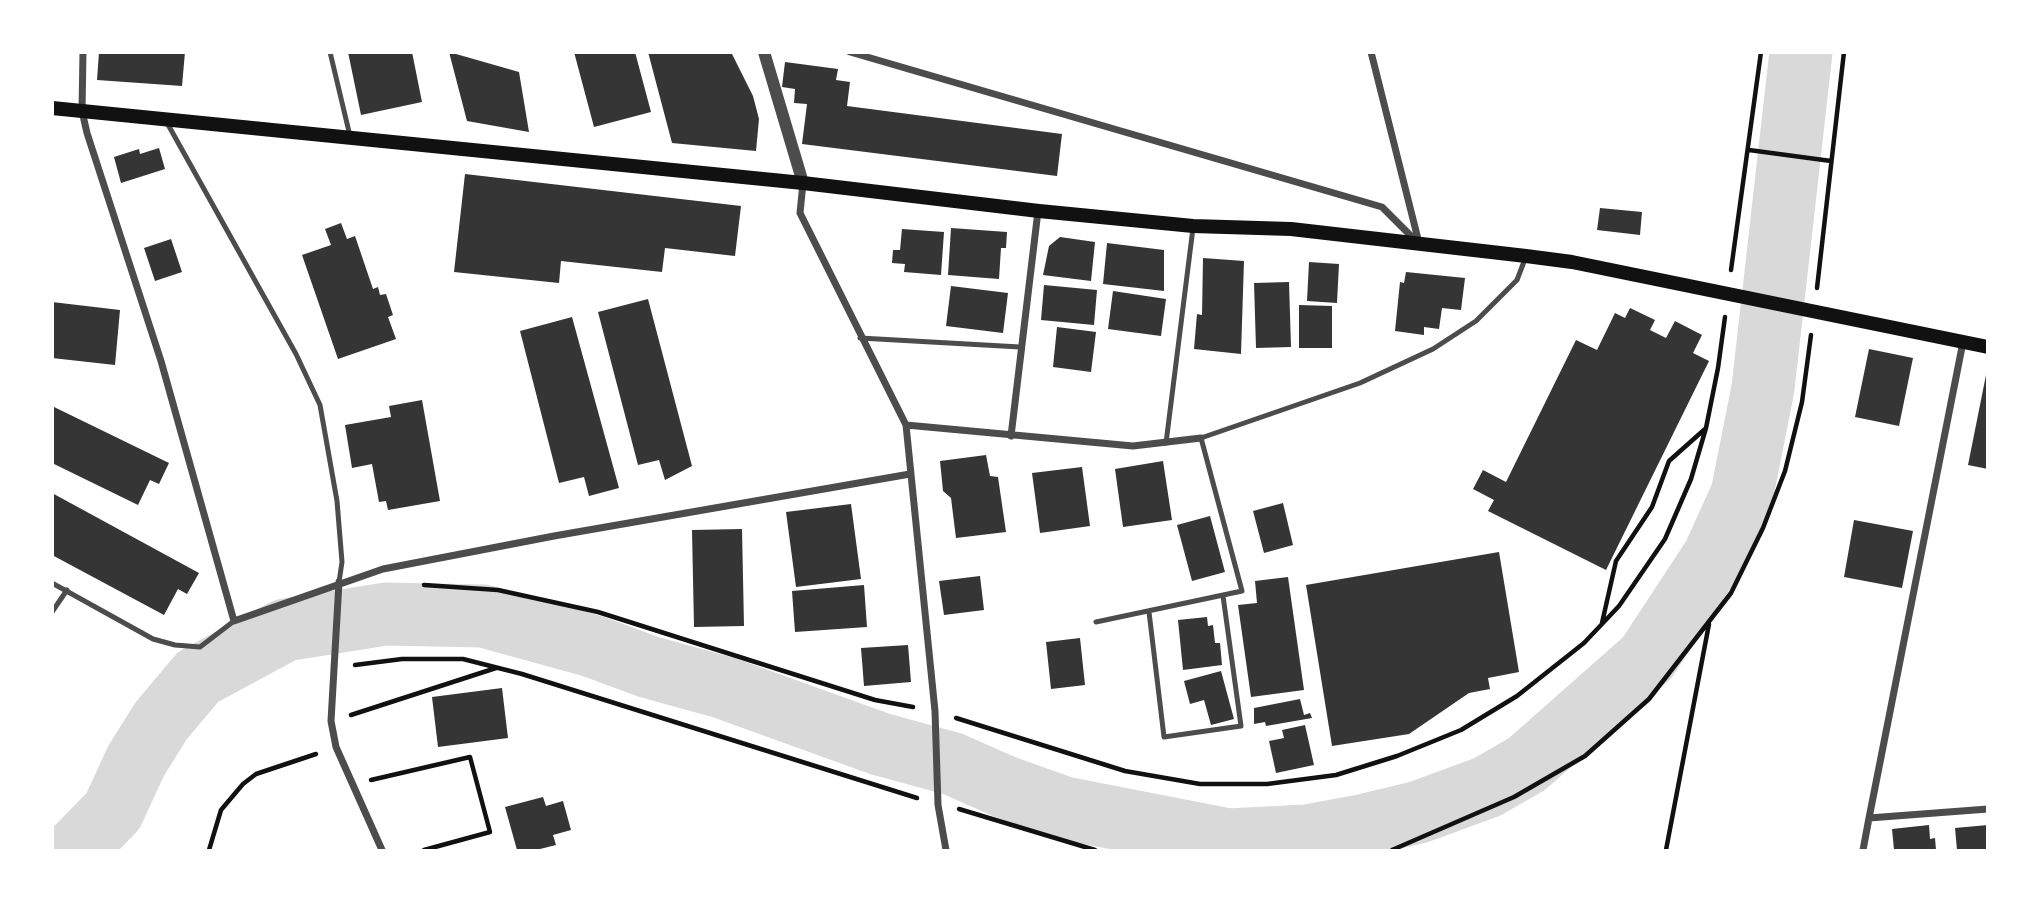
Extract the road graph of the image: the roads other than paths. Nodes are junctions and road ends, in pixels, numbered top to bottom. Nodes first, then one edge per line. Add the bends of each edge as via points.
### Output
1 (83, 52) edge
2 (330, 52) edge
3 (764, 52) edge
4 (850, 52) edge
5 (1371, 52) edge
6 (52, 108) edge
7 (82, 111) junction
8 (164, 119) junction
9 (349, 136) junction
10 (803, 183) junction
11 (1038, 211) junction
12 (1193, 226) junction
13 (1419, 244) junction
14 (1526, 256) junction
15 (860, 338) junction
16 (1963, 342) junction
17 (1020, 347) junction
18 (1987, 347) edge
19 (906, 425) junction
20 (1012, 436) junction
21 (1201, 438) junction
22 (1166, 443) junction
23 (910, 474) junction
24 (339, 582) junction
25 (52, 583) edge
26 (67, 590) junction
27 (1223, 596) junction
28 (52, 612) edge
29 (1149, 612) junction
30 (234, 621) junction
31 (1096, 622) dead end
32 (1987, 809) edge
33 (1869, 818) junction
34 (382, 850) edge
35 (946, 850) edge
36 (1863, 850) edge

1 - 7 street
2 - 9 lane
3 - 10 street
4 - 13 street via 1382,207
5 - 13 street
6 - 7 main road
7 - 8 main road
7 - 30 street via 161,361
8 - 9 main road
8 - 24 lane via 320,405 337,501
9 - 10 main road
10 - 11 main road
10 - 15 street via 800,213
11 - 12 main road
11 - 17 street
12 - 13 main road via 1264,226
12 - 22 lane
13 - 14 main road
14 - 16 main road
14 - 21 lane via 1517,280 1476,321 1433,349 1360,383
15 - 17 lane
15 - 19 street
16 - 18 main road
16 - 33 street
17 - 20 street
19 - 20 street
19 - 23 street
20 - 22 street via 1133,446
21 - 22 street
21 - 27 lane via 1242,591
23 - 24 street via 479,549
23 - 35 street via 934,711 938,805
24 - 30 street
24 - 34 street via 331,721 336,747
25 - 26 lane
26 - 28 lane
26 - 30 lane via 153,639 175,645 200,647
27 - 29 lane
27 - 29 lane via 1241,726 1164,737
29 - 31 lane
32 - 33 street
33 - 36 street

